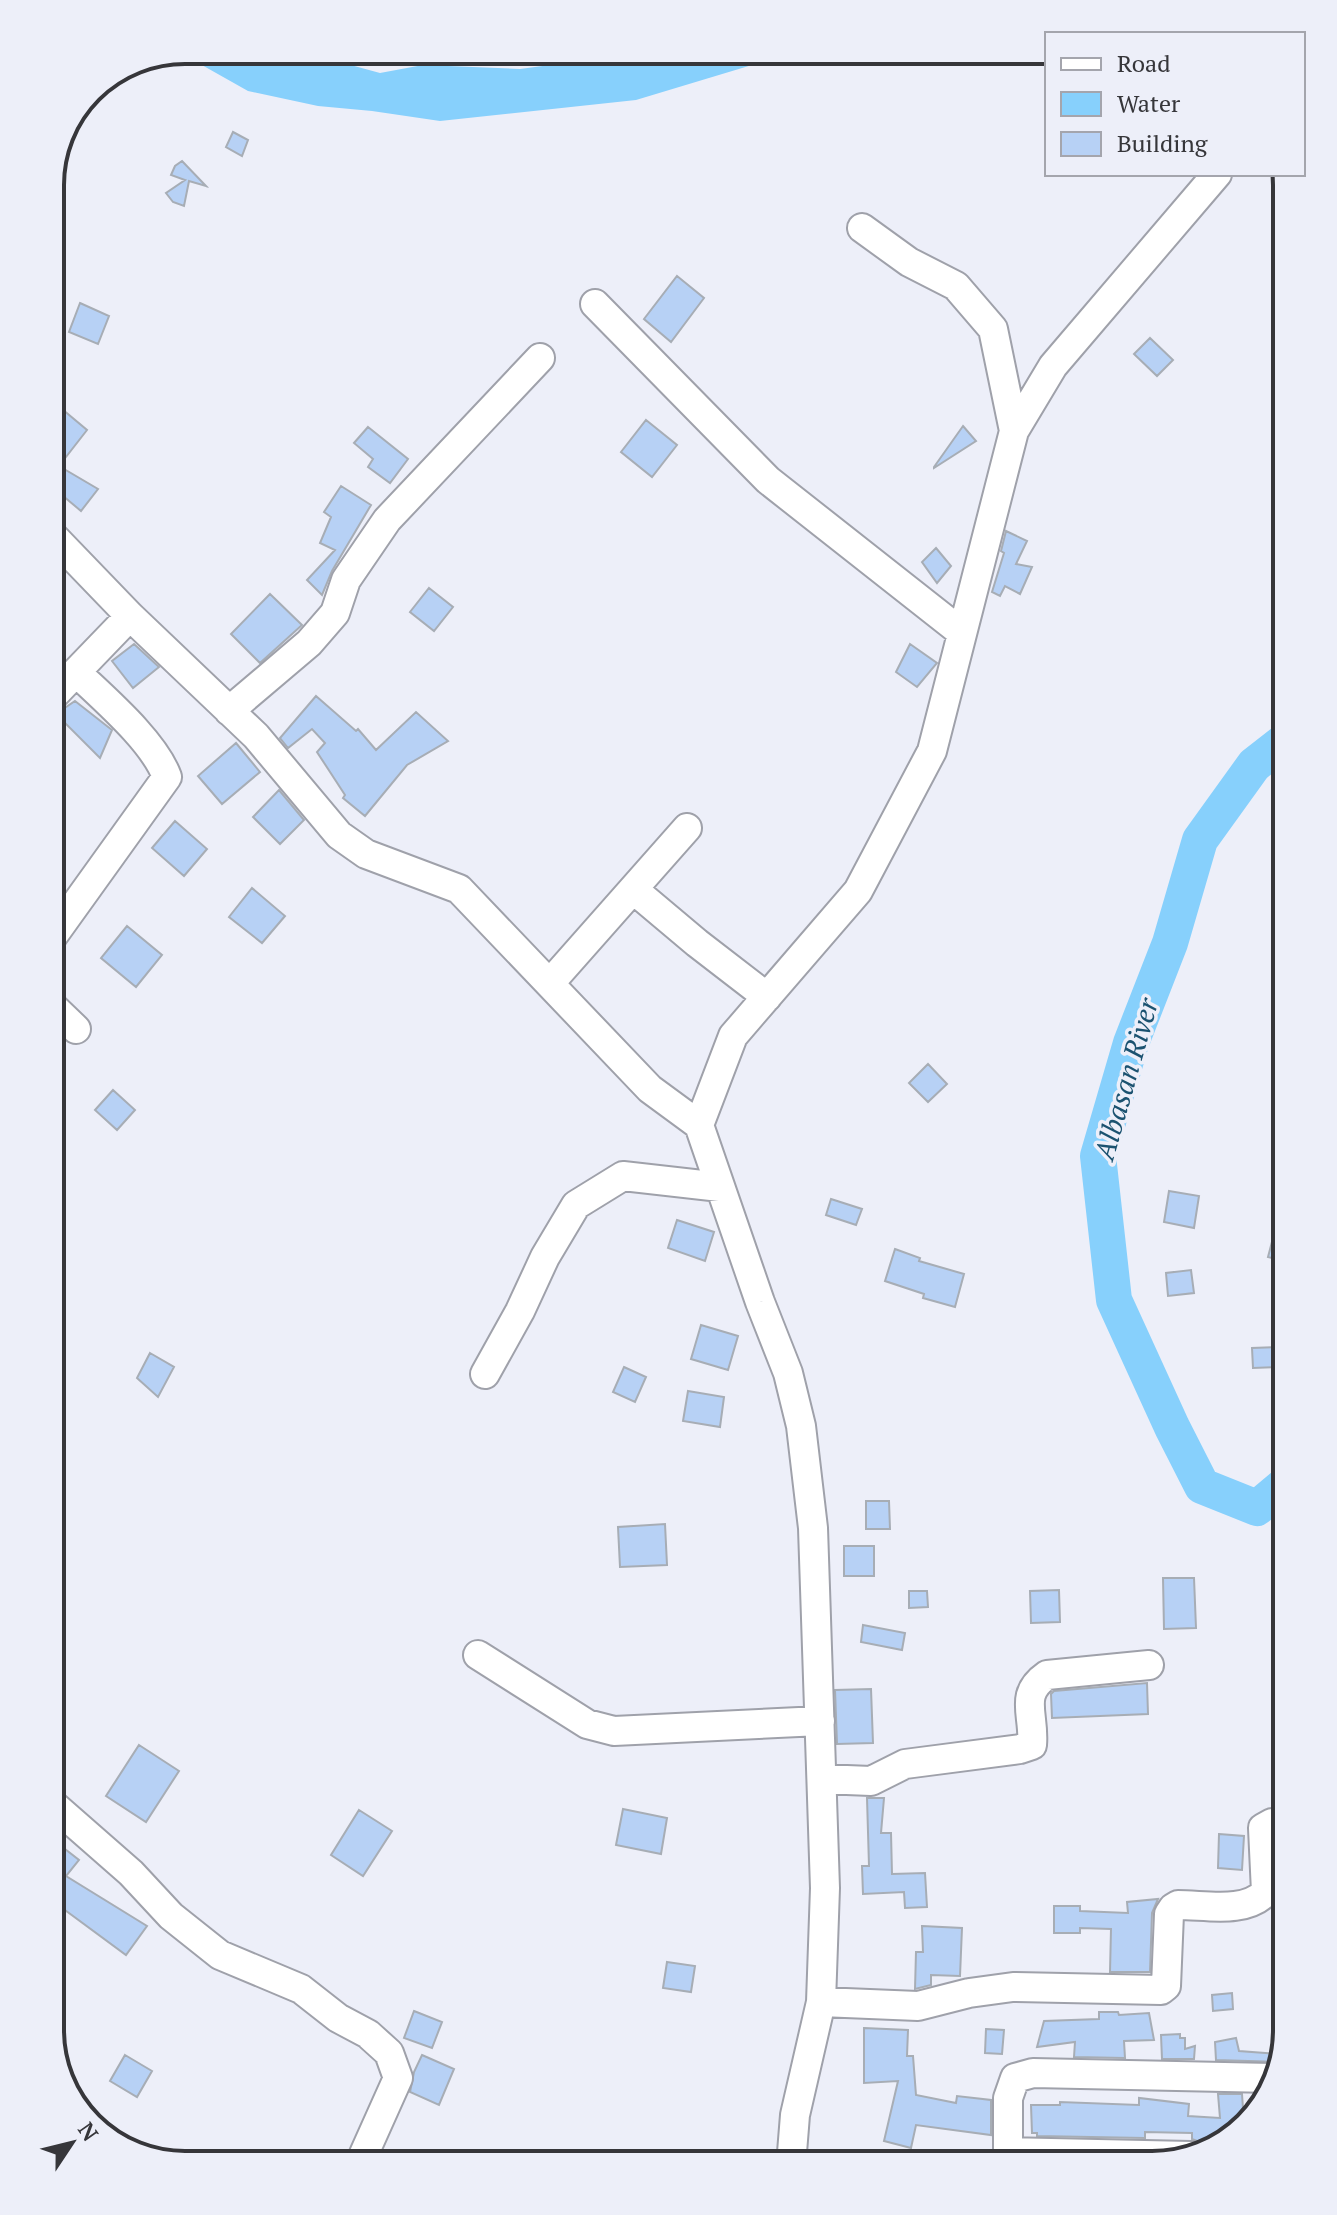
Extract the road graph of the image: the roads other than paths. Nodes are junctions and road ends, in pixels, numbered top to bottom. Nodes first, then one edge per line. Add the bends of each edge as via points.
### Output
1 (1215, 176) edge
2 (862, 228) dead end
3 (595, 304) dead end
4 (540, 358) dead end
5 (1014, 431) junction
6 (64, 548) edge
7 (130, 616) junction
8 (961, 632) junction
9 (76, 672) junction
10 (64, 684) edge
11 (229, 711) junction
12 (687, 828) dead end
13 (634, 890) junction
14 (64, 920) edge
15 (550, 983) junction
16 (767, 997) junction
17 (64, 1017) edge
18 (76, 1029) dead end
19 (699, 1125) junction
20 (720, 1187) junction
21 (485, 1374) dead end
22 (478, 1655) dead end
23 (1149, 1665) dead end
24 (820, 1721) junction
25 (822, 1779) junction
26 (64, 1814) edge
27 (1273, 1823) edge
28 (821, 2002) junction
29 (1263, 2078) edge
30 (365, 2151) edge
31 (792, 2151) edge
32 (1008, 2151) edge

1 - 5 street via 1053,366
2 - 5 street via 909,262 956,286 993,329
3 - 8 street via 768,480
4 - 11 street via 387,520 346,580 335,613 309,643
5 - 8 street
6 - 7 street
7 - 9 street
7 - 11 street
8 - 16 street via 932,751 858,891
9 - 10 street
9 - 14 street via 158,757 167,777
11 - 15 street via 339,835 366,854 459,889
12 - 13 street
13 - 15 street
13 - 16 street
15 - 19 street via 650,1089
16 - 19 street via 733,1036
17 - 18 street
19 - 20 street
20 - 21 street via 623,1176 576,1205
20 - 24 street via 788,1373 801,1426 813,1528
22 - 24 street via 587,1724 614,1731
23 - 25 street via 1047,1675 1029,1694 1032,1745 905,1764 871,1781
24 - 25 street
25 - 28 street
26 - 30 street via 220,1955 301,1989 389,2053 398,2078
27 - 28 street via 1263,1828 1266,1892 1257,1901 1173,1908 1166,1986 1161,1990 1013,1987 918,2006
28 - 31 street via 795,2115
29 - 32 street via 1033,2073 1015,2078 1008,2098

